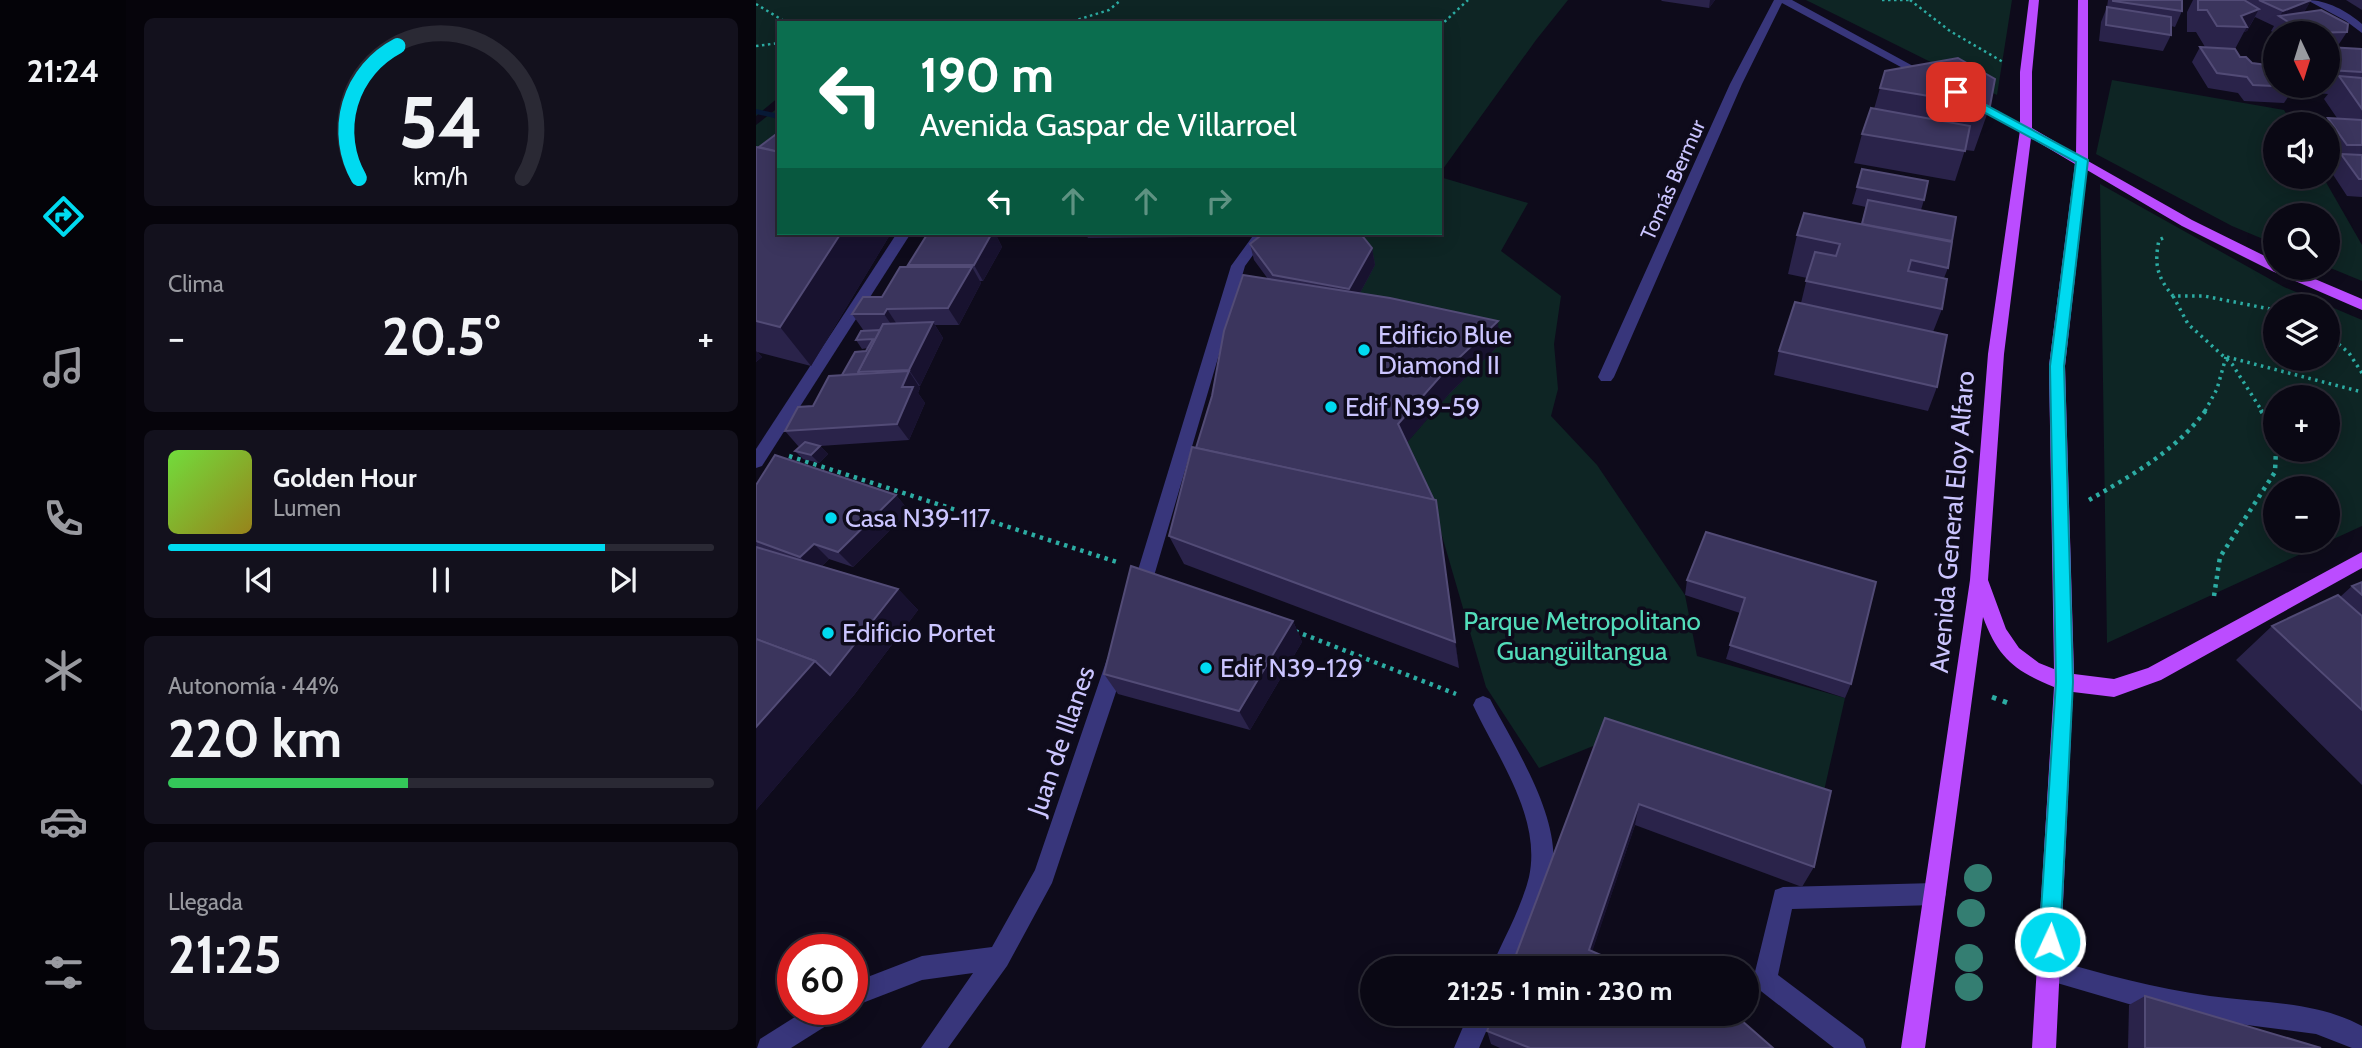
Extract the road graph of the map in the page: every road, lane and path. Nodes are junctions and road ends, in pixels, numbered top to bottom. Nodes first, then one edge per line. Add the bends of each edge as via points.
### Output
1 (1121, 0) edge
2 (1468, 0) edge
3 (1779, 0) edge
4 (1784, 0) edge
5 (1882, 0) edge
6 (1912, 0) edge
7 (2034, 0) edge
8 (2083, 0) edge
9 (2312, 0) edge
10 (756, 1) edge
11 (785, 21) edge
12 (1073, 21) edge
13 (1442, 24) edge
14 (2362, 30) edge
15 (777, 43) edge
16 (756, 46) edge
17 (2026, 72) junction
18 (1941, 85) edge
19 (1953, 91) edge
20 (2026, 130) junction
21 (2082, 160) junction
22 (2170, 233) dead end
23 (903, 235) edge
24 (1260, 235) edge
25 (2263, 261) edge
26 (2305, 280) edge
27 (2173, 296) junction
28 (2362, 305) edge
29 (2263, 308) edge
30 (2340, 345) edge
31 (2226, 357) junction
32 (2362, 373) edge
33 (1606, 377) dead end
34 (2362, 392) edge
35 (2263, 413) edge
36 (756, 462) edge
37 (2276, 462) edge
38 (2085, 503) dead end
39 (2362, 559) edge
40 (1979, 580) junction
41 (2214, 596) dead end
42 (1133, 611) edge
43 (1124, 637) edge
44 (2064, 682) junction
45 (1988, 696) dead end
46 (1483, 705) dead end
47 (2011, 705) dead end
48 (1935, 894) junction
49 (1508, 956) edge
50 (999, 958) junction
51 (2048, 970) junction
52 (868, 989) edge
53 (805, 1025) edge
54 (1476, 1026) edge
55 (2362, 1040) edge
56 (769, 1048) edge
57 (933, 1048) edge
58 (1466, 1048) edge
59 (1854, 1048) edge
60 (1913, 1048) edge
61 (2044, 1048) edge

1 - 12 path via 1109,10
2 - 13 path
3 - 33 street, Tomás Bermur via 1736,84
4 - 18 street
5 - 6 path
6 - 17 path via 1986,54
7 - 17 main road, Avenida General Eloy Alfaro
8 - 21 main road
9 - 14 street
10 - 11 path
15 - 16 path
17 - 20 main road, Avenida General Eloy Alfaro
19 - 20 street
20 - 21 main road
20 - 40 main road, Avenida General Eloy Alfaro via 1996,354
21 - 25 main road via 2187,223
21 - 44 main road via 2057,366
22 - 27 path via 2160,240 2154,261 2158,280
23 - 36 street
24 - 42 street via 1238,265
26 - 28 main road
27 - 29 path via 2204,296
27 - 31 path via 2179,314
30 - 32 path
31 - 34 path
31 - 35 path
31 - 38 path via 2216,393 2189,430 2160,455
37 - 41 path via 2275,472 2220,557
39 - 44 main road via 2154,674 2114,688
40 - 44 main road via 1998,632 2012,654 2032,669
40 - 48 main road, Avenida General Eloy Alfaro
43 - 50 street, Juan de Illanes via 1044,875
44 - 51 main road
45 - 47 path
46 - 49 street via 1538,820 1542,866
48 - 59 street via 1783,898 1765,980
48 - 60 main road, Avenida General Eloy Alfaro
50 - 52 street via 922,968
50 - 57 street, Juan de Illanes
51 - 55 street via 2121,993 2322,1024
51 - 61 main road
53 - 56 street
54 - 58 street

